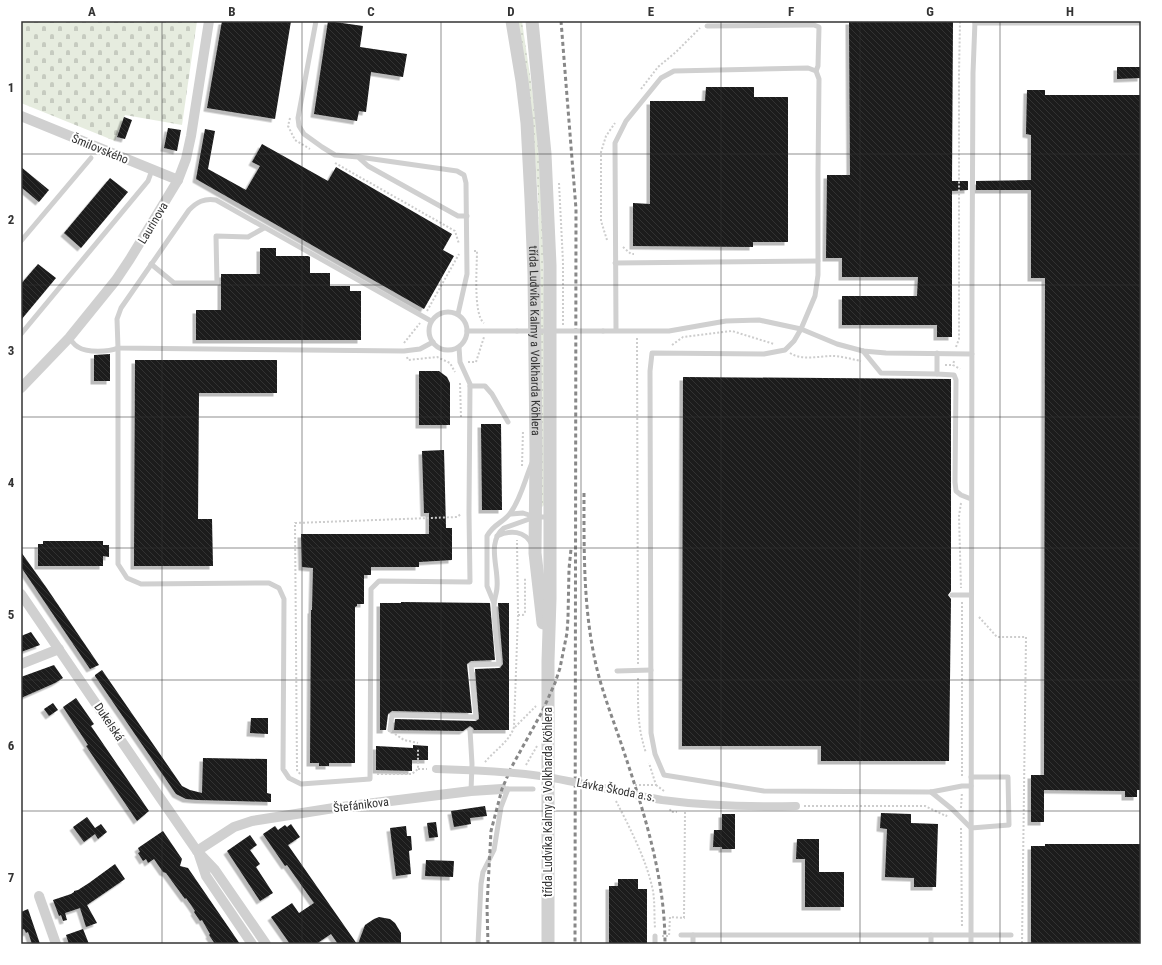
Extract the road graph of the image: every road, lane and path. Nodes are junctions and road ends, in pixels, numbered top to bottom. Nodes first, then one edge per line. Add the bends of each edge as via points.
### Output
1 (209, 21) edge
2 (316, 21) edge
3 (512, 21) edge
4 (532, 21) edge
5 (975, 22) edge
6 (1141, 23) edge
7 (707, 26) joint
8 (816, 72) junction
9 (641, 89) dead end
10 (21, 116) edge
11 (298, 118) junction
12 (619, 119) dead end
13 (315, 152) dead end
14 (358, 157) junction
15 (91, 158) dead end
16 (335, 163) dead end
17 (152, 170) junction
18 (178, 180) junction
19 (467, 216) junction
20 (264, 228) junction
21 (615, 241) junction
22 (21, 242) edge
23 (467, 250) junction
24 (460, 251) junction
25 (818, 261) junction
26 (637, 263) junction
27 (151, 264) junction
28 (615, 264) junction
29 (458, 314) junction
30 (424, 317) junction
31 (431, 321) junction
32 (801, 329) junction
33 (616, 330) junction
34 (467, 331) junction
35 (485, 331) junction
36 (637, 331) junction
37 (21, 334) edge
38 (69, 338) junction
39 (433, 342) junction
40 (459, 347) junction
41 (118, 348) junction
42 (785, 350) junction
43 (404, 351) junction
44 (863, 351) junction
45 (937, 353) junction
46 (671, 354) junction
47 (972, 354) junction
48 (460, 362) junction
49 (872, 362) junction
50 (450, 363) junction
51 (953, 365) dead end
52 (937, 366) junction
53 (937, 374) junction
54 (457, 376) dead end
55 (460, 382) dead end
56 (470, 386) junction
57 (21, 388) edge
58 (461, 421) dead end
59 (508, 422) dead end
60 (523, 427) dead end
61 (536, 452) junction
62 (520, 470) dead end
63 (971, 499) junction
64 (462, 513) dead end
65 (511, 514) junction
66 (535, 517) junction
67 (550, 517) junction
68 (520, 534) junction
69 (497, 536) junction
70 (517, 540) junction
71 (522, 541) dead end
72 (535, 553) junction
73 (525, 576) dead end
74 (21, 594) edge
75 (952, 595) dead end
76 (971, 595) junction
77 (494, 603) junction
78 (962, 606) dead end
79 (971, 606) junction
80 (518, 615) junction
81 (59, 649) junction
82 (548, 661) junction
83 (21, 664) edge
84 (638, 670) junction
85 (651, 670) junction
86 (617, 671) dead end
87 (390, 730) joint
88 (470, 730) dead end
89 (418, 743) dead end
90 (538, 745) dead end
91 (418, 749) dead end
92 (646, 754) dead end
93 (648, 759) dead end
94 (472, 764) junction
95 (436, 769) dead end
96 (523, 769) dead end
97 (371, 774) junction
98 (971, 776) junction
99 (303, 778) dead end
100 (629, 785) dead end
101 (656, 785) junction
102 (971, 786) junction
103 (505, 789) junction
104 (534, 789) dead end
105 (471, 791) junction
106 (665, 792) dead end
107 (931, 792) junction
108 (962, 799) dead end
109 (615, 800) dead end
110 (670, 806) dead end
111 (796, 806) joint
112 (952, 809) junction
113 (971, 828) junction
114 (197, 851) junction
115 (39, 896) dead end
116 (681, 935) dead end
117 (693, 935) junction
118 (931, 935) junction
119 (971, 935) junction
120 (1011, 935) dead end
121 (655, 936) junction
122 (56, 944) edge
123 (252, 944) edge
124 (266, 944) edge
125 (478, 944) edge
126 (548, 944) edge
127 (655, 944) edge
128 (693, 944) edge
129 (931, 944) edge
130 (971, 944) edge
131 (1022, 944) edge

1 - 18 street, Laurinova via 191,136 186,160
2 - 11 lane
3 - 61 street, třída Ludvíka Kalmy a Volkharda Köhlera via 528,138 534,274
4 - 67 street, třída Ludvíka Kalmy a Volkharda Köhlera via 545,154 550,266
5 - 6 lane
5 - 47 lane
7 - 8 lane via 819,27
7 - 9 path via 700,28 658,67
8 - 21 lane via 808,68 687,70 674,71 661,78 626,122 615,143
8 - 25 lane via 819,79
10 - 17 street, Šmilovského
11 - 13 path via 291,117 288,126 291,134 295,140
11 - 14 lane via 304,134 334,155
12 - 21 path via 606,136 601,152 601,221 608,241
14 - 19 lane via 368,166 458,216
14 - 19 lane via 457,171 464,175 466,182
15 - 22 lane
16 - 24 path via 455,231
17 - 18 street, Šmilovského
17 - 37 lane via 148,181
18 - 38 street, Laurinova via 116,280
19 - 23 lane
20 - 27 lane via 216,200 207,198 189,210
20 - 27 lane via 248,237 216,236 217,283 174,283
20 - 30 lane
21 - 26 path via 622,242 624,249 637,255
21 - 28 lane
23 - 24 path
23 - 29 lane via 467,274
23 - 35 path via 477,251 477,310
24 - 30 path
25 - 26 lane
25 - 32 lane via 815,296
26 - 28 lane
27 - 41 lane via 121,308 117,319
28 - 33 lane
29 - 31 lane via 440,313
29 - 34 lane via 463,318
30 - 31 lane
30 - 43 path via 404,343
31 - 39 lane via 429,332
32 - 36 lane via 759,320 726,321 669,331
32 - 42 lane
32 - 44 lane via 836,344
33 - 35 lane, bridge
33 - 36 lane
34 - 35 lane
34 - 40 lane
35 - 48 path via 476,362
36 - 84 path
38 - 41 lane via 79,348 95,351 111,351
38 - 57 street, Laurinova
39 - 40 lane via 437,347 448,350
39 - 43 lane via 420,349
40 - 48 lane
41 - 43 lane
41 - 97 lane via 118,564 126,578 141,584 269,583 279,588 284,598 283,769 289,778 301,784 370,778
42 - 46 lane via 764,354
42 - 46 path via 772,343 732,331 683,338 672,345
42 - 49 path via 794,356 833,356
43 - 50 path via 408,360 437,357
44 - 45 lane
44 - 49 lane
45 - 47 lane
45 - 52 lane
46 - 85 lane via 652,353 650,371
47 - 63 lane
48 - 50 path
48 - 56 lane
49 - 53 lane via 882,373
50 - 54 path
51 - 52 path
52 - 53 lane
53 - 63 lane via 954,375 956,380 956,491
55 - 58 path
56 - 59 lane via 485,386
56 - 97 lane via 470,582 380,581 371,589
60 - 62 path
61 - 65 lane
61 - 66 street, třída Ludvíka Kalmy a Volkharda Köhlera
63 - 76 lane
64 - 99 path via 457,517 295,523 297,770
65 - 66 lane via 523,513
65 - 77 lane via 491,528 487,536 487,586
66 - 67 lane
66 - 69 lane via 504,528
66 - 72 street, třída Ludvíka Kalmy a Volkharda Köhlera
67 - 82 street, třída Ludvíka Kalmy a Volkharda Köhlera
68 - 69 lane via 511,532
68 - 70 path
68 - 72 lane via 529,540
69 - 77 lane via 494,549 498,587
70 - 71 path
70 - 80 path
72 - 82 street, třída Ludvíka Kalmy a Volkharda Köhlera
73 - 80 path via 525,613
74 - 81 street, Dukelská
75 - 76 lane
76 - 79 lane
77 - 87 lane via 499,664 471,665 476,717 392,715
78 - 79 path
79 - 98 lane
79 - 131 path via 979,606 979,618 997,637 1026,637
80 - 94 path via 512,734 484,764
81 - 83 street
81 - 114 street, Dukelská
82 - 126 street, třída Ludvíka Kalmy a Volkharda Köhlera
84 - 85 lane
84 - 86 lane
84 - 92 path via 638,720
85 - 107 lane via 651,733 655,754 664,775 764,791
87 - 89 path via 404,740
88 - 94 lane
90 - 96 path
91 - 97 path via 418,769 412,774
93 - 101 path
94 - 105 lane
95 - 111 street, Lávka Škoda a.s., bridge via 538,776 662,800 750,807
98 - 102 lane
98 - 113 lane via 1008,777 1009,825
100 - 101 path
101 - 106 path
102 - 107 lane
102 - 113 lane
103 - 104 lane, Štefánikova
103 - 105 street, Štefánikova
103 - 125 lane via 494,850 483,872
105 - 114 street, Štefánikova via 252,821 234,827
107 - 112 lane
108 - 112 path
109 - 121 path via 649,876 653,893
110 - 121 path via 671,812 685,812 684,918 670,918 669,936
111 - 112 path via 925,806 946,816
112 - 113 lane
113 - 119 lane
114 - 123 street, Dukelská via 206,876
114 - 124 street, Dukelská via 215,870
115 - 122 street
116 - 117 lane
117 - 118 lane
117 - 128 lane
118 - 119 lane
118 - 129 lane
119 - 120 lane
119 - 130 lane
121 - 127 lane

